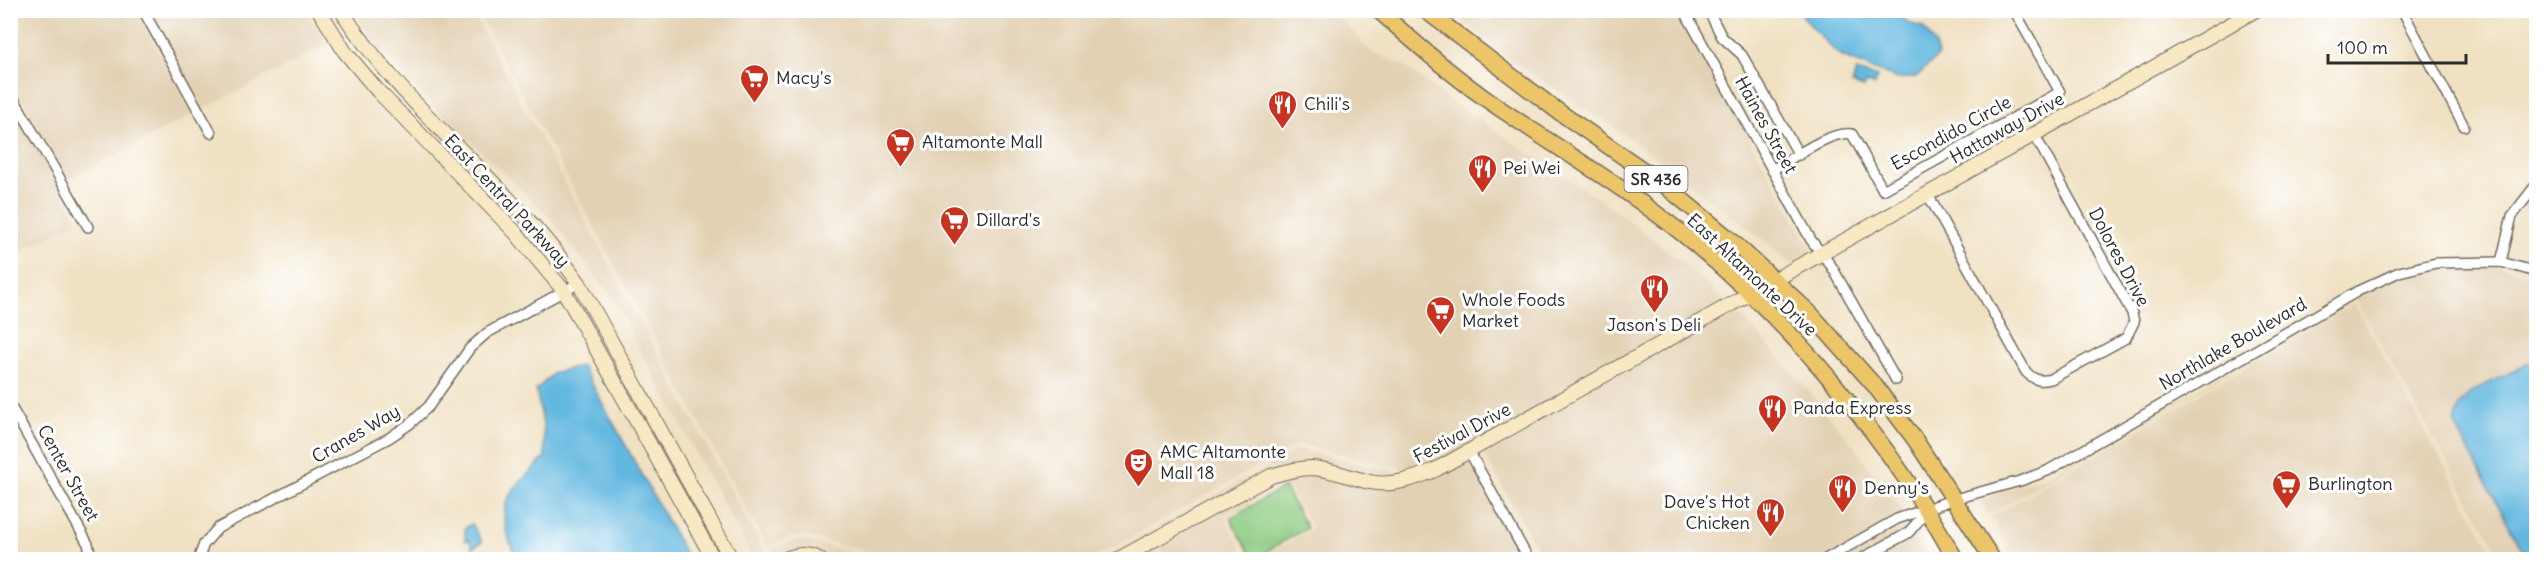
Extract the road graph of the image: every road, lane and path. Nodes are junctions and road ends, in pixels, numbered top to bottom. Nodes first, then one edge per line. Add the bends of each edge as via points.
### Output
1 (143, 10) edge
2 (319, 10) edge
3 (341, 10) edge
4 (1378, 10) edge
5 (1425, 10) edge
6 (1684, 10) edge
7 (1708, 10) edge
8 (2014, 10) edge
9 (2256, 10) edge
10 (2402, 10) edge
11 (10, 92) edge
12 (2464, 126) dead end
13 (212, 133) dead end
14 (2034, 134) junction
15 (1799, 155) junction
16 (1772, 170) junction
17 (2536, 185) edge
18 (1927, 193) junction
19 (88, 227) dead end
20 (1821, 254) junction
21 (2501, 262) junction
22 (2536, 272) edge
23 (1775, 279) junction
24 (579, 283) junction
25 (564, 291) junction
26 (1749, 295) junction
27 (1896, 380) dead end
28 (10, 405) edge
29 (1468, 451) junction
30 (1955, 499) junction
31 (1928, 510) junction
32 (92, 560) edge
33 (198, 560) edge
34 (714, 560) edge
35 (732, 560) edge
36 (783, 560) edge
37 (820, 560) edge
38 (1117, 560) edge
39 (1529, 560) edge
40 (1824, 560) edge
41 (1859, 560) edge
42 (1956, 560) edge
43 (1993, 560) edge

1 - 13 street
2 - 25 main road, East Central Parkway via 345,52 378,92 515,232
3 - 24 main road, East Central Parkway via 398,84 535,226
4 - 26 main road, East Altamonte Drive / SR 436 via 1484,98 1683,235
5 - 23 main road, East Altamonte Drive / SR 436 via 1555,110 1664,184
6 - 16 street, Haines Street
7 - 15 street via 1722,38 1743,55
8 - 15 street, Escondido Circle via 2060,92 1883,190 1852,134 1825,140
9 - 14 main road, Hattaway Drive
10 - 12 street
11 - 19 street
14 - 18 main road, Hattaway Drive
14 - 18 street, Dolores Drive via 2132,313 2134,322 2126,338 2051,379 2033,379
15 - 16 street, Escondido Circle
16 - 20 street, Haines Street
17 - 21 street via 2512,216
18 - 20 main road, Hattaway Drive
20 - 23 main road, Hattaway Drive
20 - 27 street, Haines Street
21 - 22 street, Northlake Boulevard
21 - 30 street, Northlake Boulevard via 2436,262 2399,272 2358,291 2047,471
23 - 26 main road, Festival Drive
23 - 30 main road, East Altamonte Drive / SR 436 via 1875,386
24 - 25 street, Cranes Way
24 - 35 main road, East Central Parkway
25 - 33 street, Cranes Way via 487,333 470,348 429,406 411,423 218,528 204,544
25 - 34 main road, East Central Parkway
26 - 29 main road, Festival Drive
26 - 31 main road, East Altamonte Drive / SR 436 via 1843,394
28 - 32 street, Center Street via 88,544
29 - 38 main road, Festival Drive via 1437,469 1401,482 1372,482 1314,468 1271,476
29 - 39 street
30 - 31 street, Northlake Boulevard
30 - 43 main road, East Altamonte Drive / SR 436
31 - 40 street, Northlake Boulevard via 1897,519
31 - 41 street via 1908,532
31 - 42 main road, East Altamonte Drive / SR 436
36 - 37 main road via 811,554

